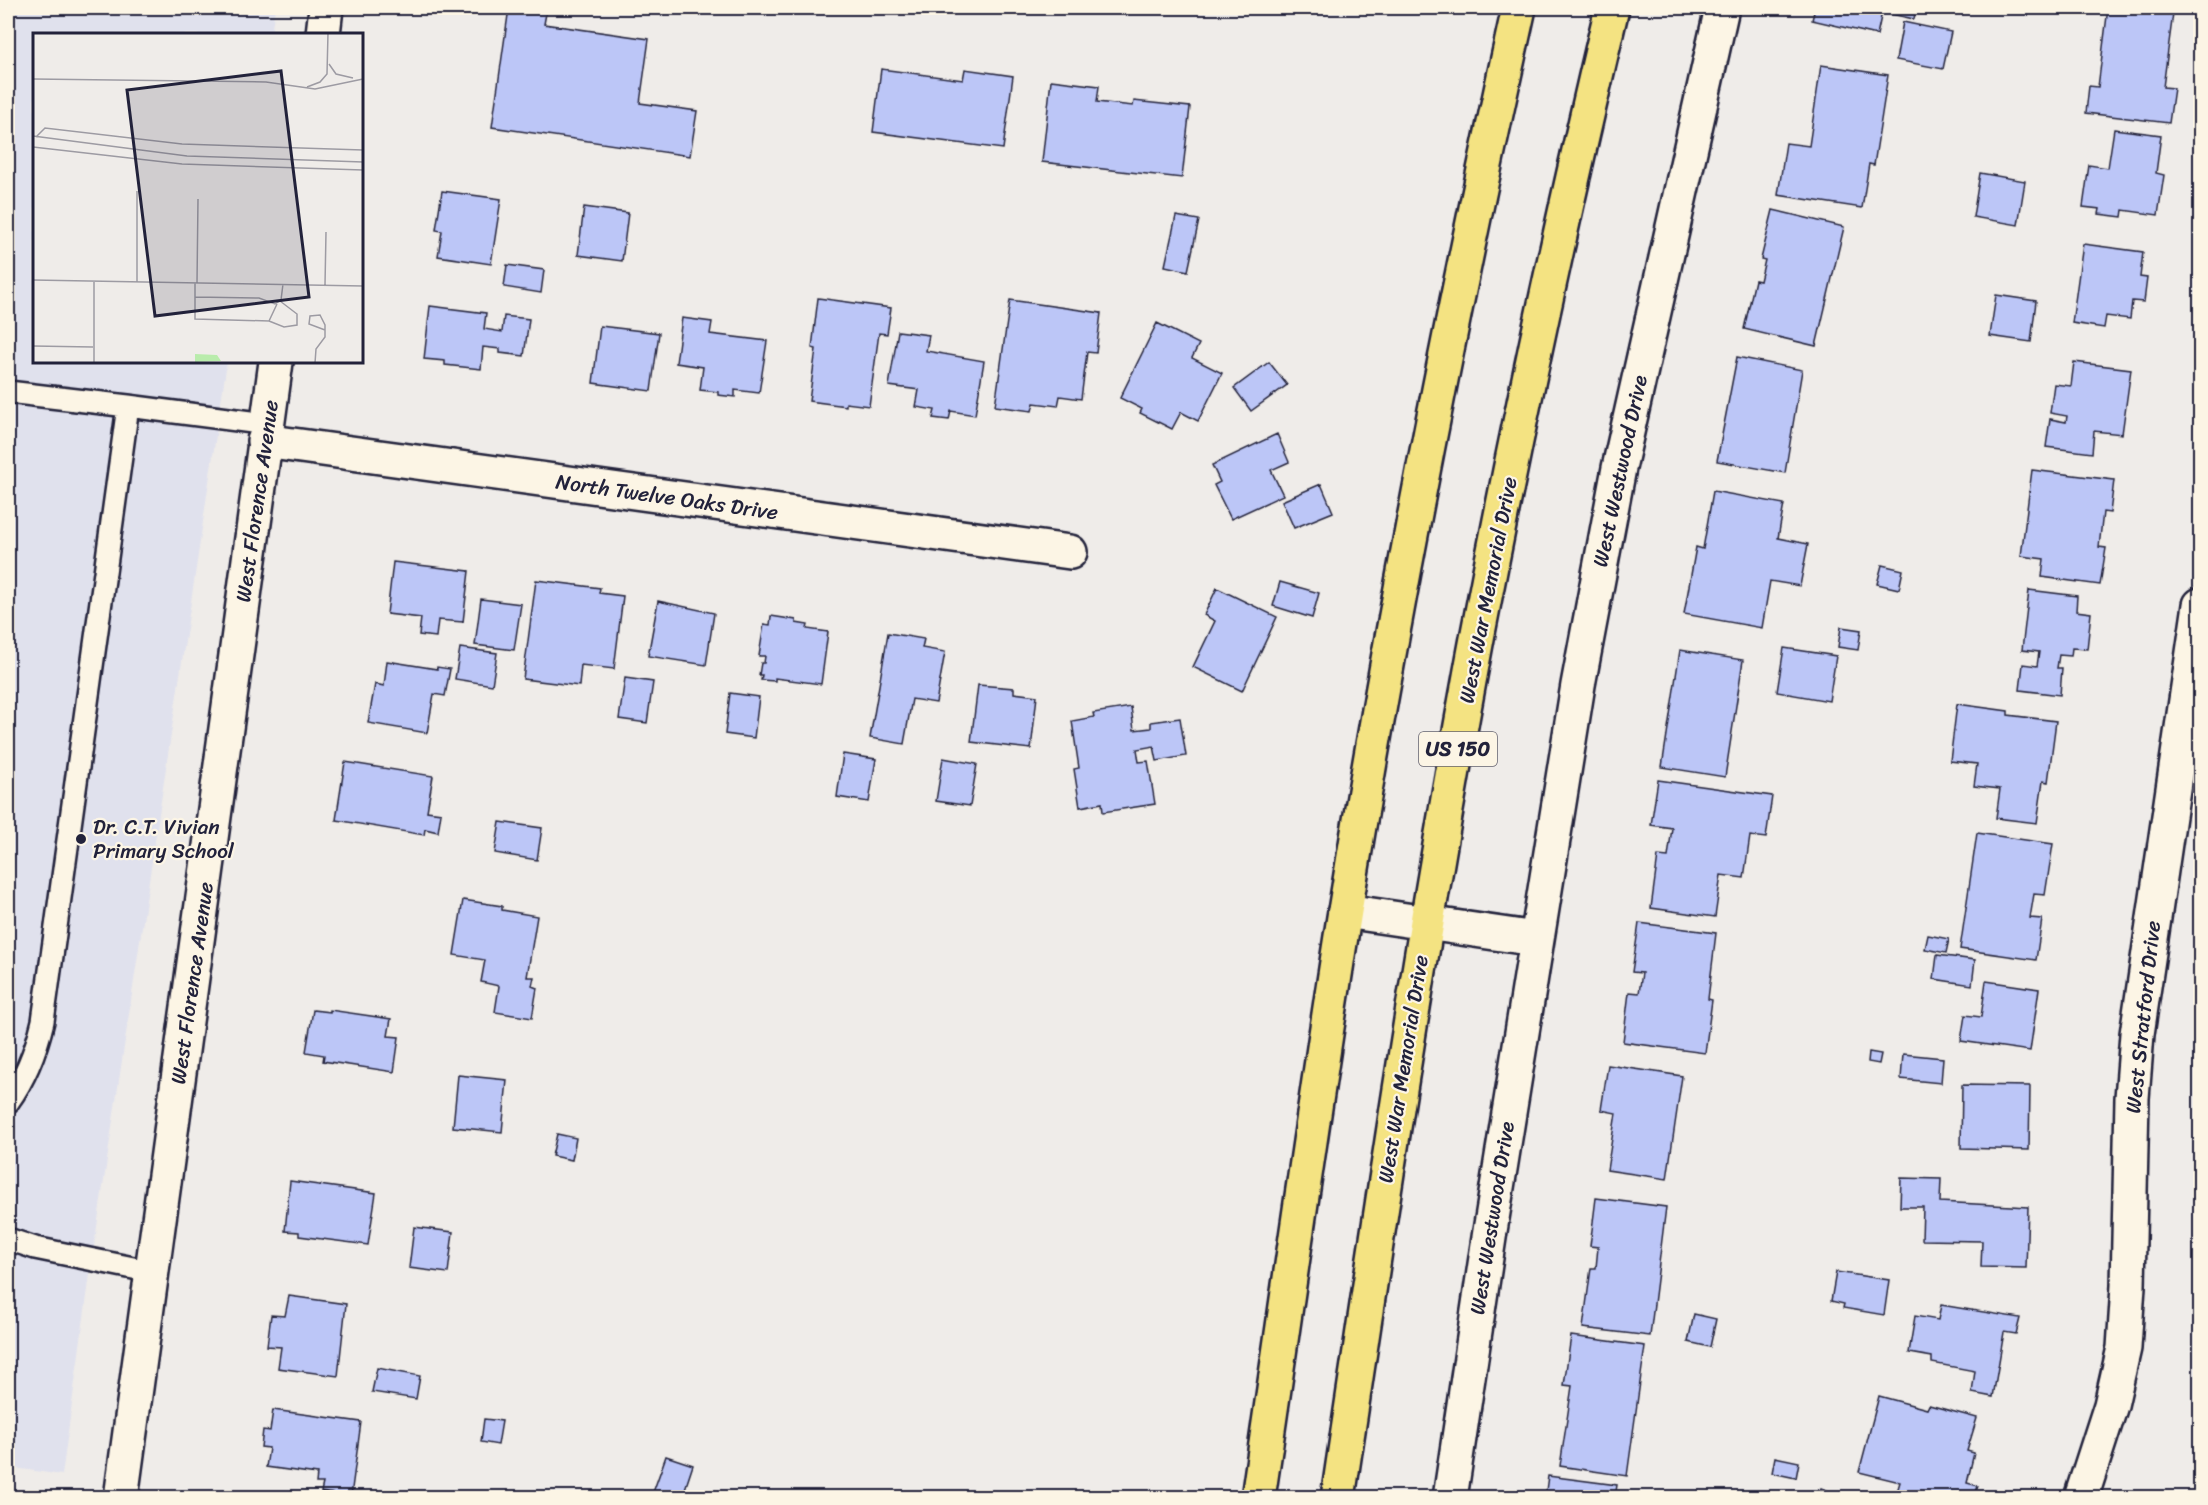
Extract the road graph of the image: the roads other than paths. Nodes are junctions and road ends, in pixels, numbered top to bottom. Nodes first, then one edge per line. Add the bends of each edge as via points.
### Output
1 (326, 8) edge
2 (1519, 8) edge
3 (1612, 8) edge
4 (1722, 8) edge
5 (323, 33) edge
6 (276, 363) edge
7 (8, 392) edge
8 (128, 406) junction
9 (266, 433) junction
10 (1070, 552) dead end
11 (2200, 605) edge
12 (1346, 911) junction
13 (1427, 923) junction
14 (1536, 939) junction
15 (8, 1102) edge
16 (8, 1239) edge
17 (153, 1272) junction
18 (121, 1497) edge
19 (1258, 1497) edge
20 (1338, 1497) edge
21 (1450, 1497) edge
22 (2081, 1497) edge

1 - 5 street
2 - 12 highway via 1429,439
3 - 13 highway, West War Memorial Drive / US 150 via 1562,220 1504,502
4 - 14 street, West Westwood Drive via 1619,468
6 - 9 street, West Florence Avenue
7 - 8 lane
8 - 9 lane
8 - 15 lane via 43,1021 36,1050
9 - 10 street, North Twelve Oaks Drive
9 - 17 street, West Florence Avenue
11 - 22 street, West Stratford Drive via 2137,1034 2124,1348 2108,1415
12 - 13 street
12 - 19 highway
13 - 14 street
13 - 20 highway, West War Memorial Drive / US 150
14 - 21 street, West Westwood Drive
16 - 17 lane
17 - 18 street, West Florence Avenue

